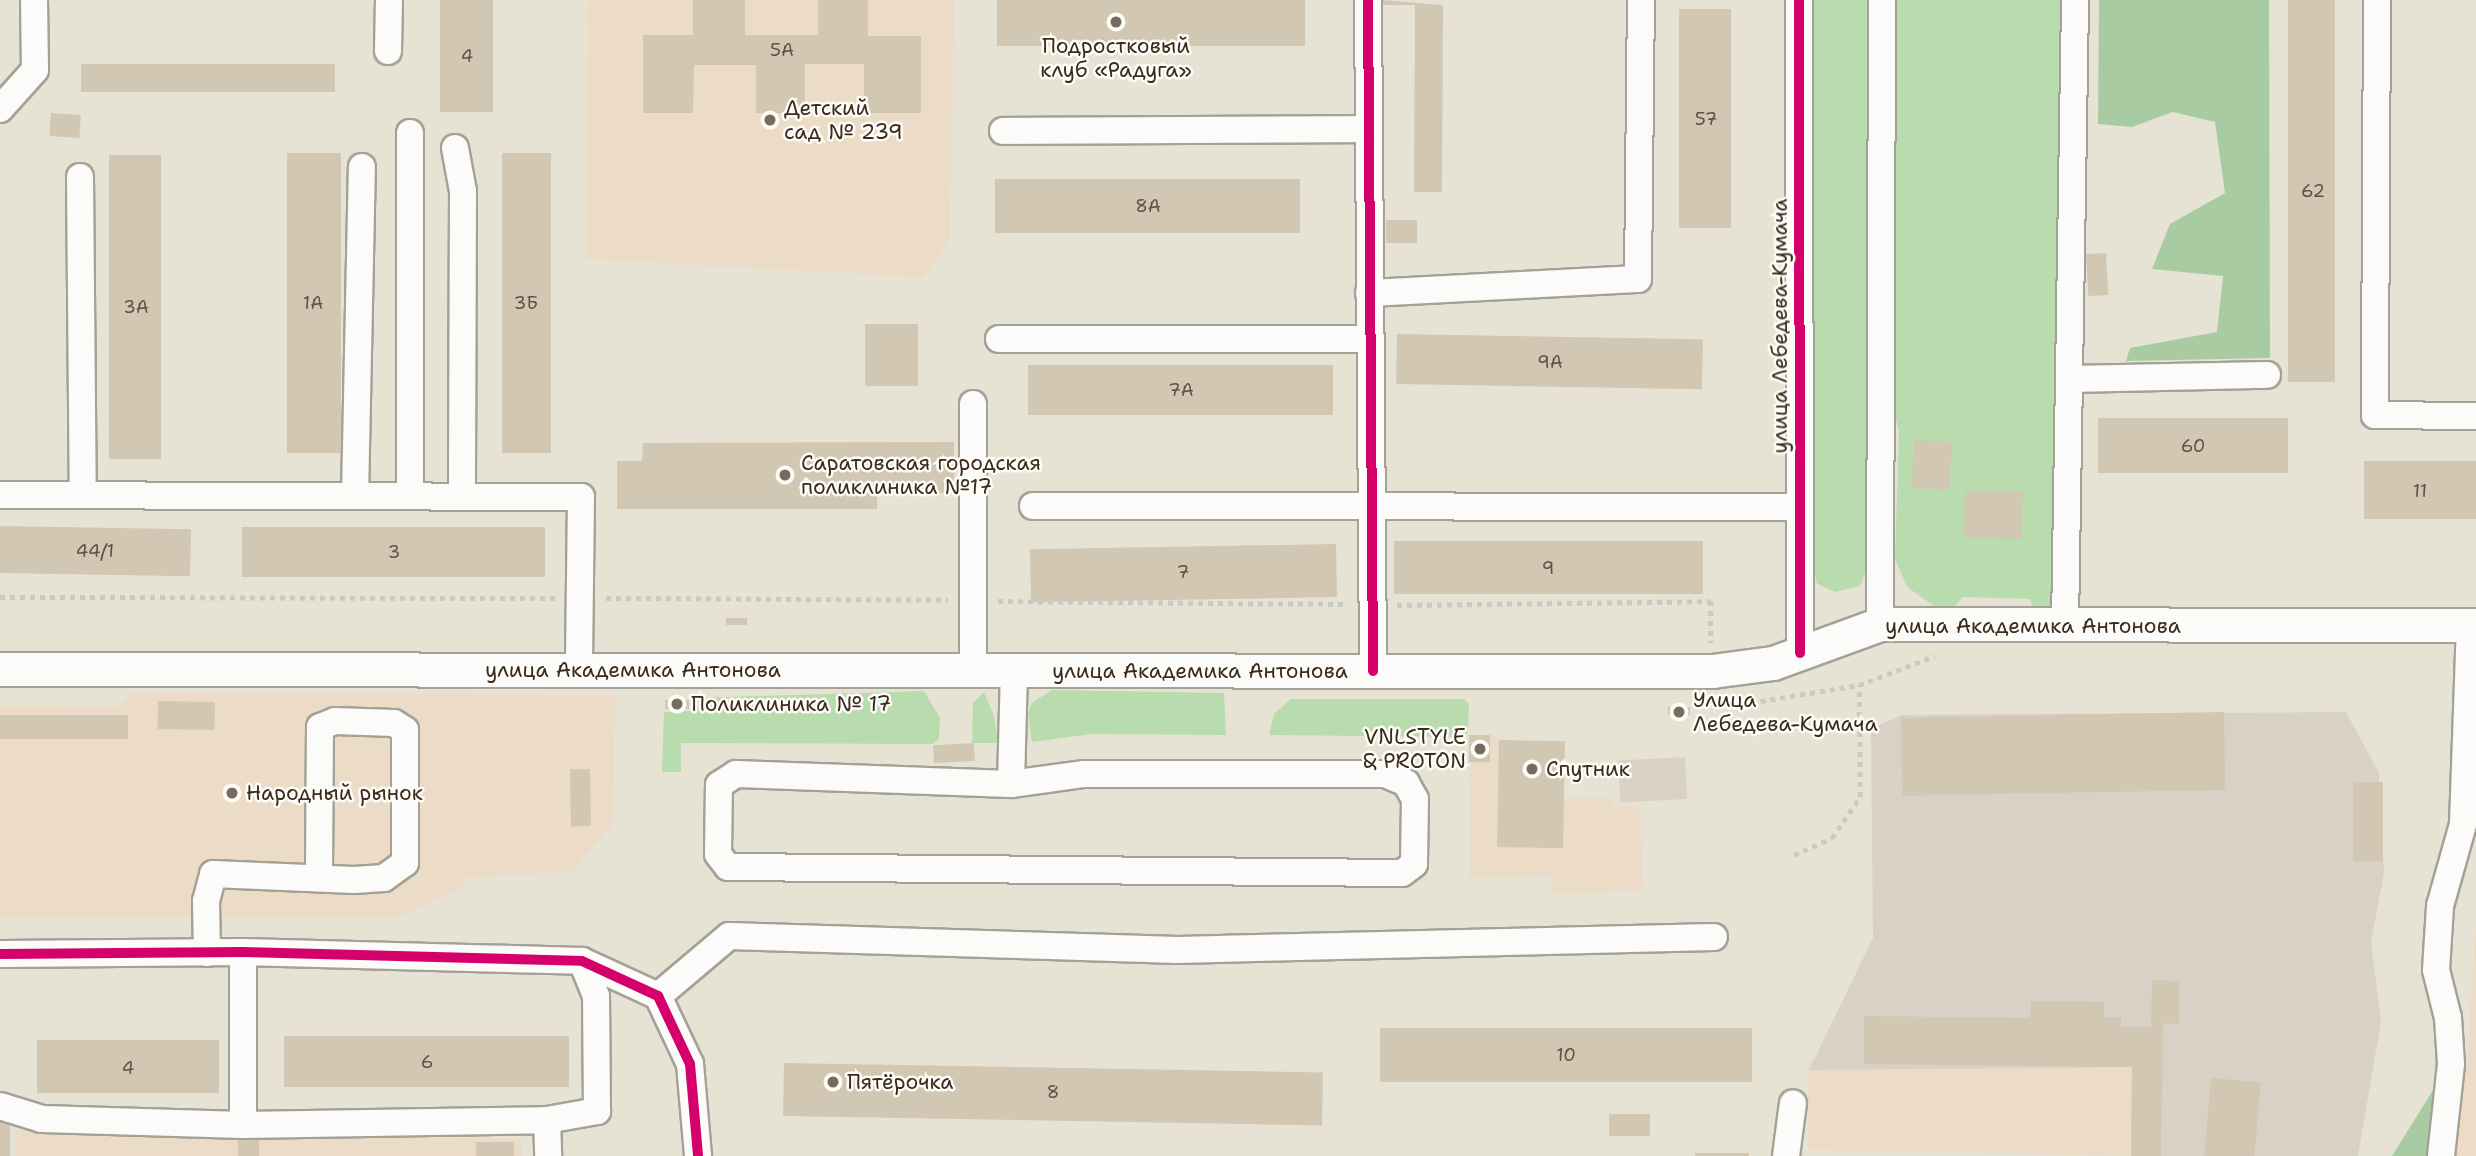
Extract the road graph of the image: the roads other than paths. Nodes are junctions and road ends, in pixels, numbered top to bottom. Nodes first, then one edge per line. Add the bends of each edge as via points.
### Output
1 (34, 0) edge
2 (389, 0) edge
3 (1368, 0) edge
4 (1641, 0) edge
5 (1799, 0) edge
6 (1882, 0) edge
7 (2075, 0) edge
8 (2377, 0) edge
9 (388, 51) dead end
10 (0, 109) edge
11 (1368, 129) junction
12 (1003, 131) dead end
13 (410, 133) dead end
14 (455, 148) dead end
15 (362, 167) dead end
16 (80, 177) dead end
17 (1369, 293) junction
18 (999, 339) dead end
19 (1369, 339) junction
20 (2267, 375) dead end
21 (2071, 379) junction
22 (973, 404) dead end
23 (2476, 416) edge
24 (0, 495) edge
25 (83, 495) junction
26 (355, 496) junction
27 (410, 496) junction
28 (462, 496) junction
29 (1033, 506) dead end
30 (1374, 506) junction
31 (1799, 507) junction
32 (1880, 624) junction
33 (2066, 625) junction
34 (2473, 625) edge
35 (1800, 653) junction
36 (0, 669) edge
37 (579, 670) junction
38 (973, 671) junction
39 (1014, 671) junction
40 (1373, 671) junction
41 (1011, 784) junction
42 (2461, 831) junction
43 (2476, 862) edge
44 (319, 878) junction
45 (1714, 937) dead end
46 (207, 953) junction
47 (243, 953) junction
48 (0, 954) edge
49 (582, 961) junction
50 (658, 996) junction
51 (1793, 1103) dead end
52 (0, 1106) edge
53 (547, 1120) junction
54 (243, 1125) junction
55 (548, 1156) edge
56 (698, 1156) edge
57 (1786, 1156) edge
58 (2441, 1156) edge

1 - 10 street via 36,70
2 - 9 street
3 - 11 street
4 - 17 street via 1638,279
5 - 31 street, улица Лебедева-Кумача
6 - 32 street
7 - 21 street
8 - 23 street via 2375,415
11 - 12 street
11 - 17 street
13 - 27 street
14 - 28 street via 463,191
15 - 26 street
16 - 25 street
17 - 19 street
18 - 19 street
19 - 30 street
20 - 21 street
21 - 33 street
22 - 38 street
24 - 25 street
25 - 26 street
26 - 27 street
27 - 28 street
28 - 37 street via 580,497
29 - 30 street
30 - 31 street
30 - 40 street
31 - 35 street, улица Лебедева-Кумача
32 - 33 main road, улица Академика Антонова
32 - 35 main road, улица Академика Антонова
33 - 34 main road, улица Академика Антонова
34 - 42 street
35 - 40 main road, улица Академика Антонова via 1773,663 1712,671
36 - 37 main road, улица Академика Антонова
37 - 38 main road, улица Академика Антонова
38 - 39 main road, улица Академика Антонова
39 - 40 main road, улица Академика Антонова
39 - 41 street
41 - 41 street via 736,774 719,785 718,854 728,867 1402,873 1415,864 1415,799 1406,783 1385,775 1084,774
42 - 43 street
42 - 58 street via 2441,906 2436,970 2448,1018 2451,1064
44 - 44 street via 384,878 405,863 405,730 394,723 335,721 320,727
44 - 46 street via 213,874 206,901
45 - 50 street via 1178,950 729,936
46 - 47 street
46 - 48 street
47 - 49 street
47 - 54 street
49 - 50 street
49 - 53 street via 596,996 597,1111
50 - 56 street via 690,1064
51 - 57 street
52 - 54 street via 42,1119
53 - 54 street
53 - 55 street

